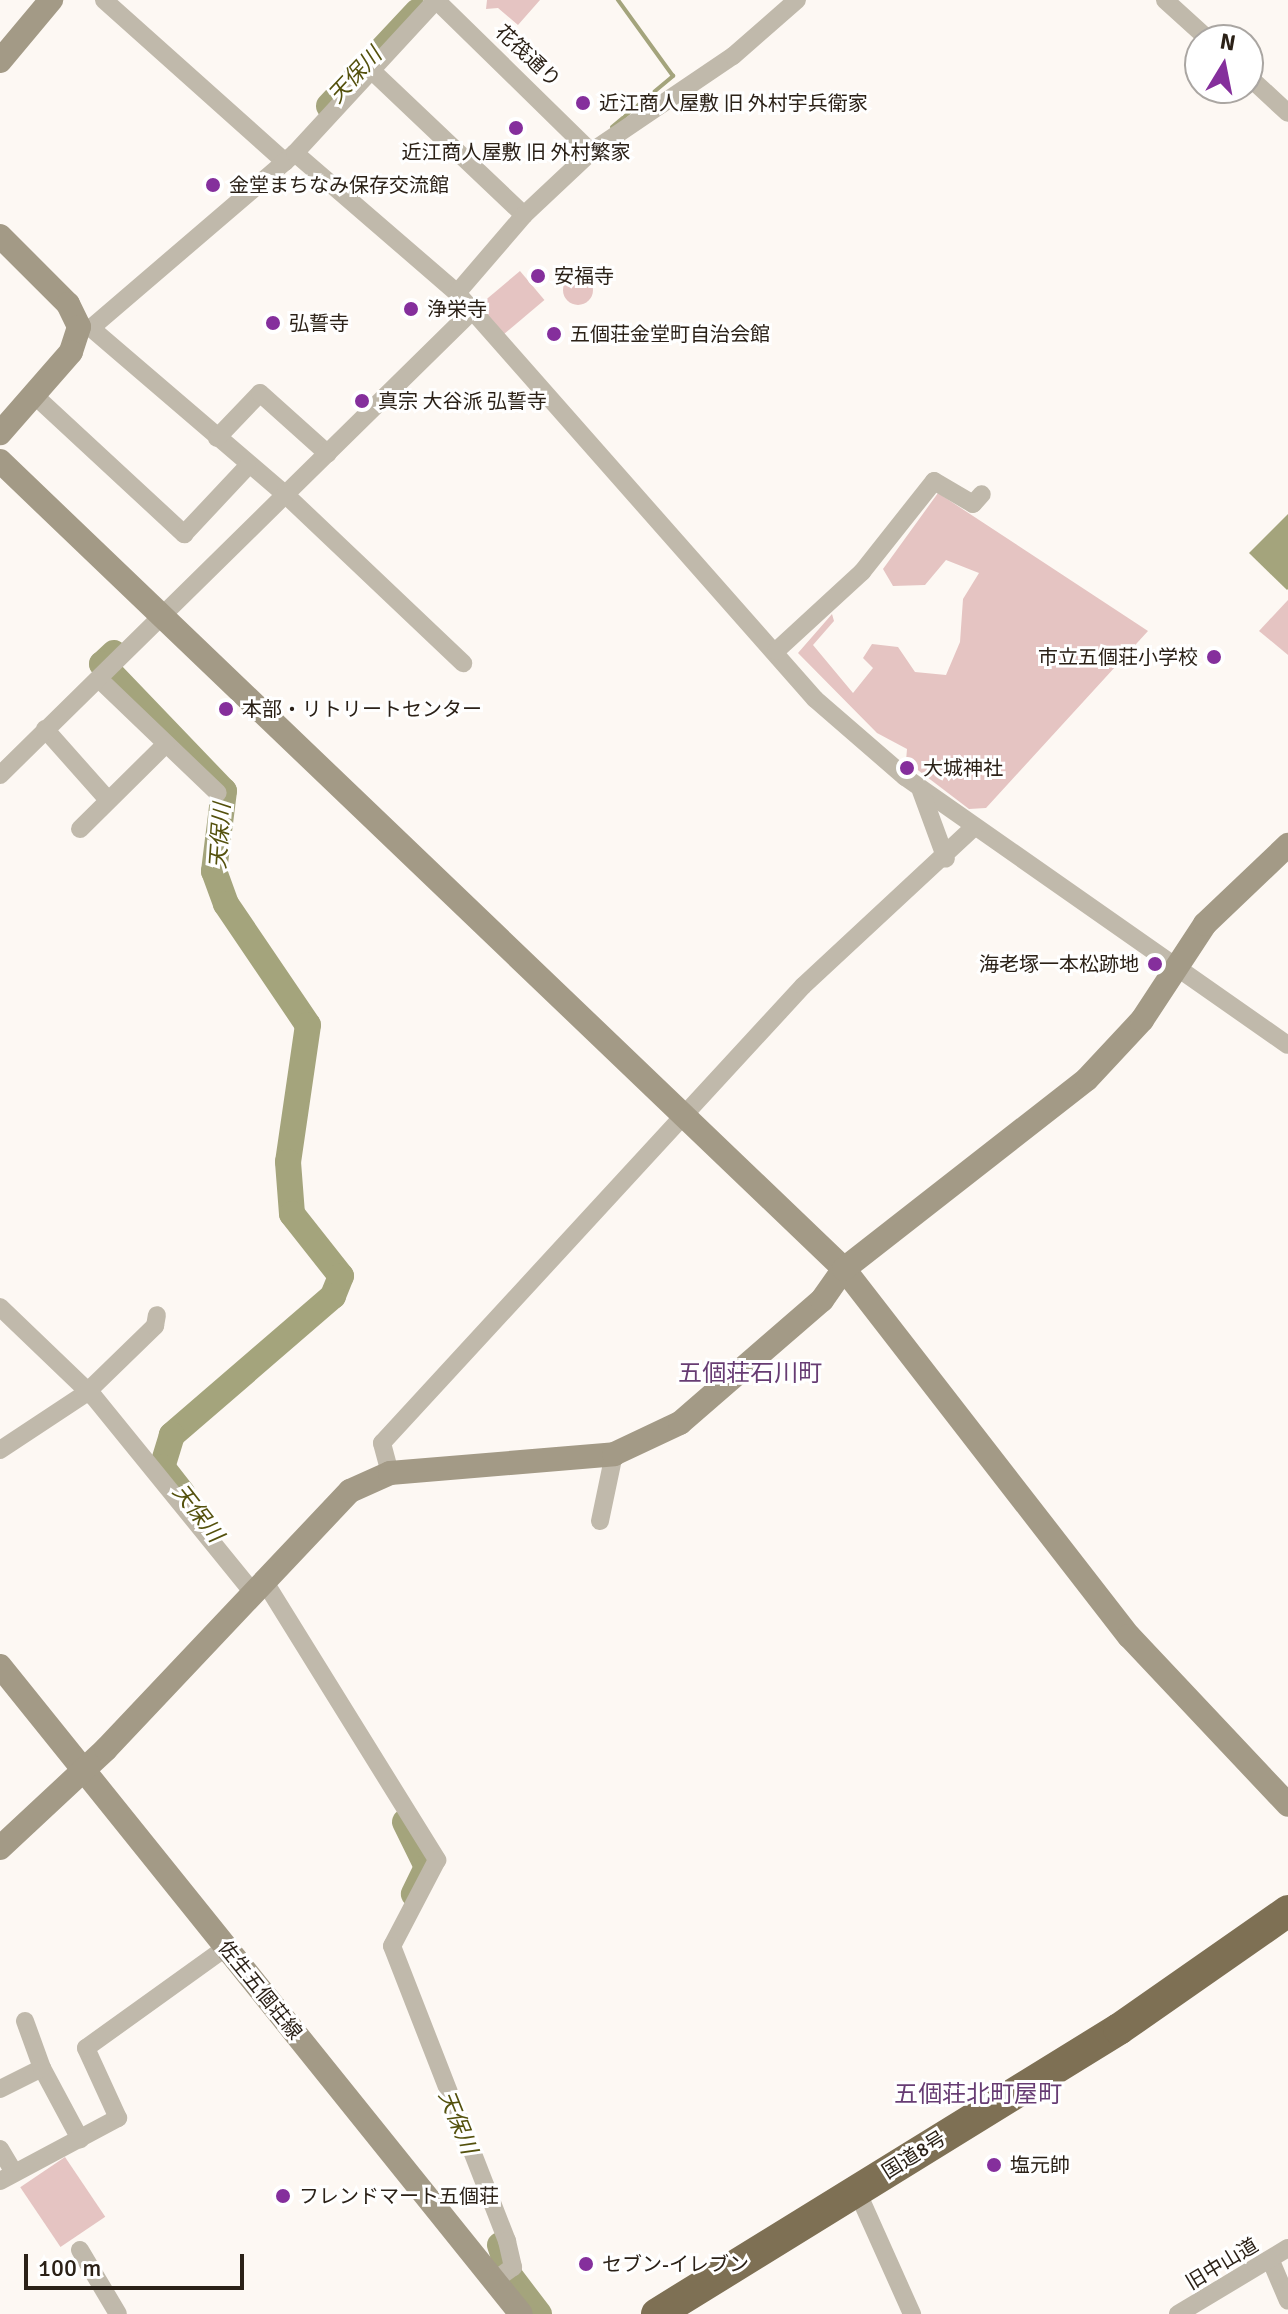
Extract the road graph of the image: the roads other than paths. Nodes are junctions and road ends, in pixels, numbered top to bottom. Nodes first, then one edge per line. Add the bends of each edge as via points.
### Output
1 (51, 0) edge
2 (104, 0) edge
3 (436, 0) edge
4 (797, 0) edge
5 (1167, 1) edge
6 (1192, 24) edge
7 (0, 61) edge
8 (368, 67) junction
9 (1264, 91) edge
10 (1288, 113) edge
11 (590, 149) junction
12 (290, 158) junction
13 (522, 213) junction
14 (0, 236) edge
15 (457, 293) junction
16 (470, 313) junction
17 (85, 327) junction
18 (34, 395) junction
19 (0, 433) edge
20 (217, 438) junction
21 (324, 450) junction
22 (0, 461) edge
23 (247, 467) junction
24 (281, 493) junction
25 (982, 494) dead end
26 (160, 611) junction
27 (776, 651) junction
28 (463, 663) dead end
29 (105, 674) junction
30 (45, 729) junction
31 (166, 744) junction
32 (0, 775) edge
33 (919, 787) junction
34 (218, 793) dead end
35 (108, 800) junction
36 (974, 827) junction
37 (80, 829) dead end
38 (1288, 845) edge
39 (946, 859) junction
40 (1178, 963) junction
41 (1288, 1045) edge
42 (682, 1116) junction
43 (844, 1269) junction
44 (0, 1307) edge
45 (157, 1315) dead end
46 (85, 1394) junction
47 (0, 1450) edge
48 (614, 1454) junction
49 (390, 1473) junction
50 (600, 1521) dead end
51 (257, 1584) junction
52 (0, 1666) edge
53 (84, 1768) junction
54 (1288, 1805) edge
55 (0, 1848) edge
56 (1288, 1911) edge
57 (225, 1948) junction
58 (25, 2021) dead end
59 (42, 2068) junction
60 (0, 2089) edge
61 (80, 2139) junction
62 (0, 2149) edge
63 (7, 2176) edge
64 (857, 2191) junction
65 (1288, 2248) edge
66 (80, 2250) dead end
67 (1271, 2261) junction
68 (503, 2273) junction
69 (1288, 2301) edge
70 (118, 2314) edge
71 (521, 2314) edge
72 (657, 2314) edge
73 (912, 2314) edge
74 (1178, 2314) edge

1 - 7 street
2 - 12 street
3 - 8 street
3 - 11 street, 花筏通り
4 - 11 street via 733,56
5 - 6 street
8 - 12 street
8 - 13 street
9 - 10 street
11 - 13 street
12 - 15 street
12 - 17 street
13 - 15 street
14 - 17 street
15 - 16 street
16 - 21 street
16 - 27 street
17 - 18 street
17 - 20 street
18 - 19 street
18 - 23 street via 184,534
20 - 21 street via 260,393
20 - 23 street
21 - 24 street
22 - 26 street
23 - 24 street
24 - 26 street
24 - 28 street
25 - 27 street via 973,504 934,481 862,572
26 - 29 street
26 - 42 street
27 - 33 street via 815,699
29 - 30 street
29 - 31 street
30 - 32 street
30 - 35 street
31 - 34 street
31 - 35 street
33 - 36 street
33 - 39 street
35 - 37 street
36 - 39 street
36 - 40 street
38 - 40 street via 1205,924
39 - 42 street via 803,986
40 - 41 street via 1185,977
40 - 43 street via 1133,1032 1087,1079
42 - 43 street
42 - 49 street via 382,1443
43 - 48 street via 822,1300 680,1423
43 - 54 street via 1129,1636
44 - 46 street
45 - 46 street via 155,1326
46 - 47 street
46 - 51 street
48 - 49 street
48 - 50 street
49 - 51 street via 350,1491
51 - 53 street
51 - 68 street via 437,1860 392,1946 455,2097
52 - 53 street, 佐生五個荘線
53 - 55 street
53 - 57 street, 佐生五個荘線
56 - 64 highway, 国道8号 via 1119,2029
57 - 61 street via 86,2048 118,2118
57 - 68 street, 佐生五個荘線
58 - 59 street
59 - 60 street
59 - 61 street
61 - 63 street
62 - 63 street
64 - 72 highway, 国道8号
64 - 73 street
65 - 67 street, 旧中山道
66 - 70 street
67 - 69 street
67 - 74 street, 旧中山道
68 - 71 street, 佐生五個荘線

